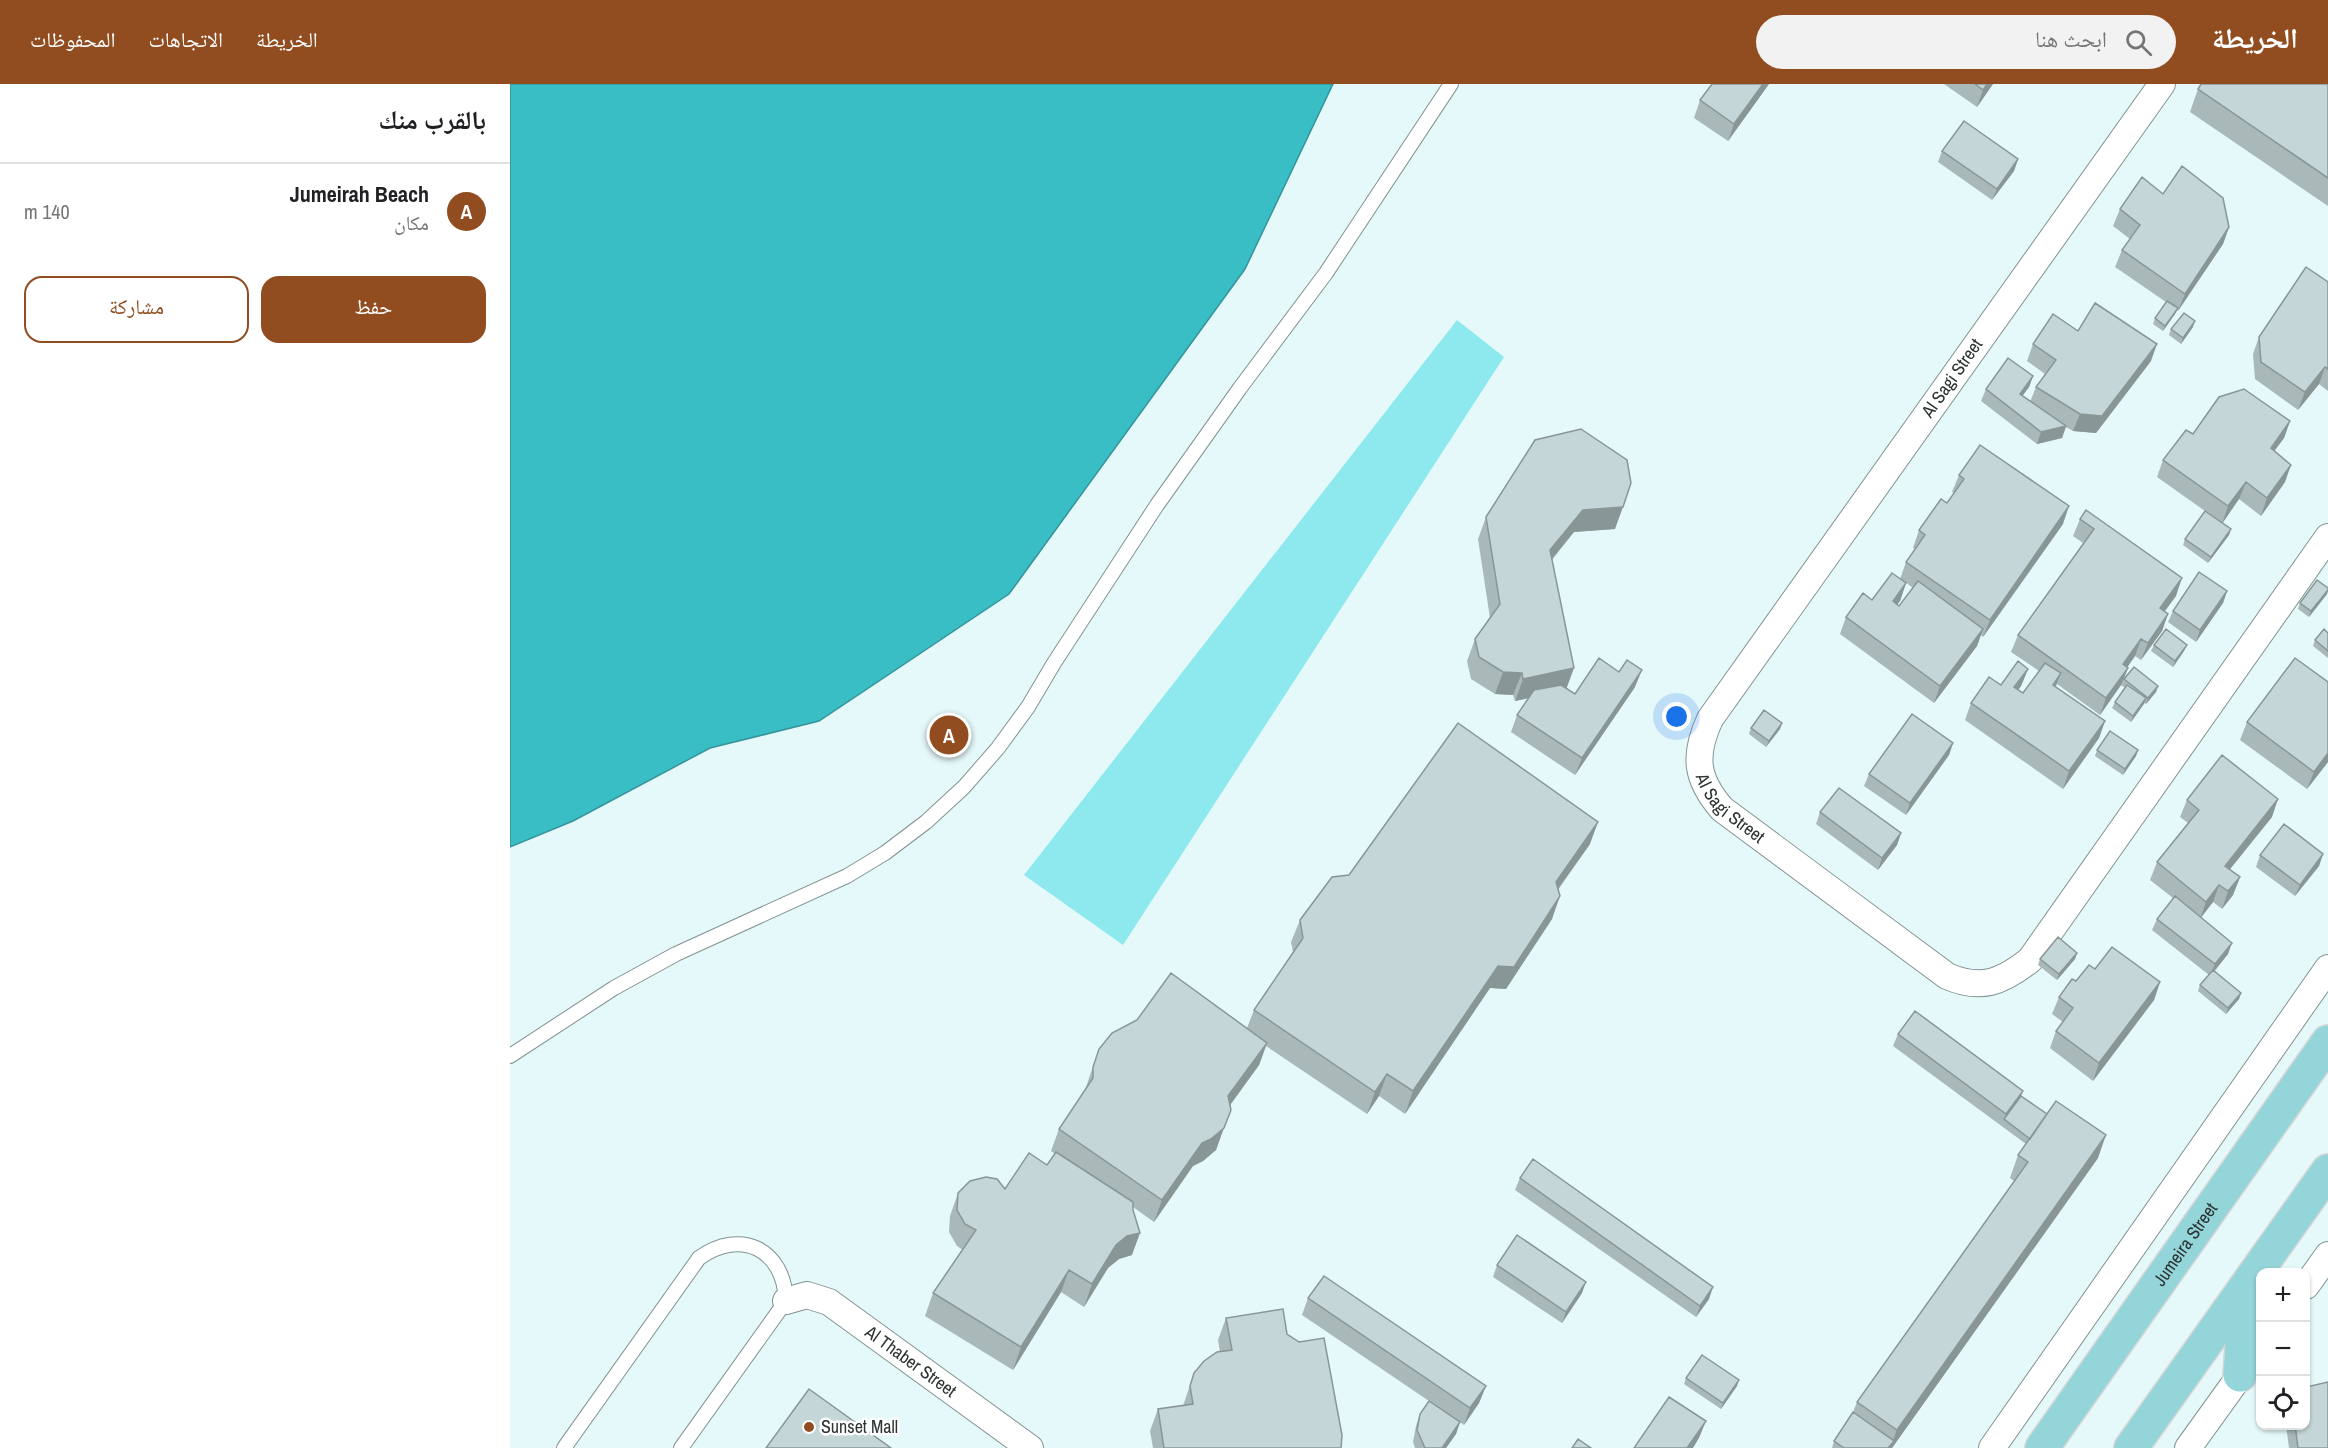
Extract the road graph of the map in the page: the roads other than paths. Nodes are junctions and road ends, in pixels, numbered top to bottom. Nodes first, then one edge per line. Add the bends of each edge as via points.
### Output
1 (1451, 84) edge
2 (2162, 84) edge
3 (2328, 537) edge
4 (2328, 968) edge
5 (2328, 1042) edge
6 (510, 1056) edge
7 (2328, 1172) edge
8 (2328, 1255) edge
9 (2310, 1280) edge
10 (2246, 1288) junction
11 (786, 1301) junction
12 (2256, 1353) edge
13 (2240, 1375) junction
14 (564, 1448) edge
15 (681, 1448) edge
16 (1030, 1448) edge
17 (1992, 1448) edge
18 (2042, 1448) edge
19 (2131, 1448) edge
20 (2188, 1448) edge

1 - 6 lane via 1326,273 1157,505 1028,707 964,787 926,822 847,876 666,960 587,1004
2 - 3 street, Al Sagi Street via 1710,719 1702,737 1701,776 1722,809 1947,976 1986,984 2010,976 2030,960
4 - 17 street
5 - 18 main road, Jumeira Street
7 - 10 main road
8 - 9 street
10 - 13 main road
10 - 19 main road
11 - 14 lane via 783,1277 770,1257 758,1248 727,1244 712,1249 699,1258
11 - 15 lane
11 - 16 street, Al Thaber Street via 807,1295 829,1302
12 - 13 street
13 - 20 street

